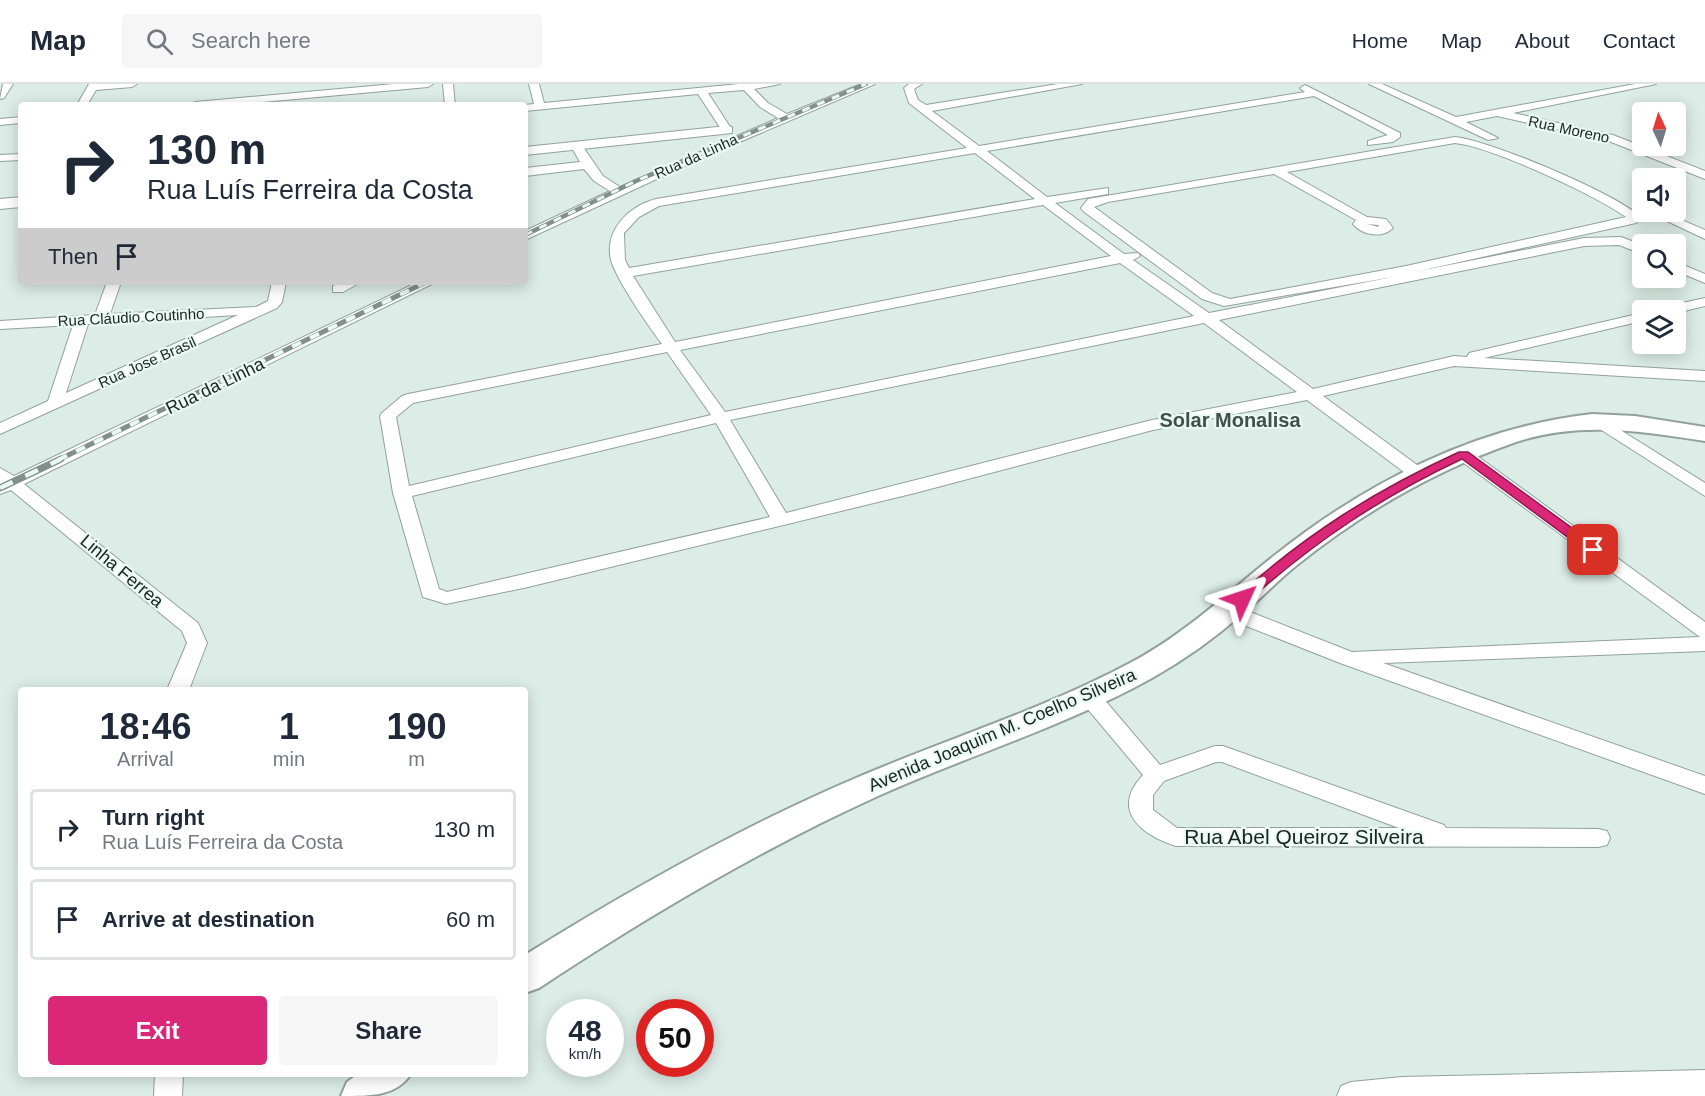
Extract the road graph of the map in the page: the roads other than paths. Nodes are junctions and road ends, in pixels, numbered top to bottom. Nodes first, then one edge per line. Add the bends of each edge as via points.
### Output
1 (8, 84) edge
2 (132, 84) edge
3 (279, 84) edge
4 (428, 84) edge
5 (448, 84) edge
6 (534, 84) edge
7 (775, 84) edge
8 (870, 84) edge
9 (1077, 84) edge
10 (1297, 84) edge
11 (1395, 84) edge
12 (1651, 84) edge
13 (1377, 85) edge
14 (93, 86) edge
15 (746, 86) edge
16 (364, 87) edge
17 (914, 90) edge
18 (702, 92) junction
19 (1316, 93) junction
20 (0, 96) edge
21 (276, 98) junction
22 (84, 102) edge
23 (230, 102) edge
24 (450, 102) edge
25 (540, 107) junction
26 (528, 108) edge
27 (927, 108) junction
28 (1498, 113) junction
29 (784, 117) junction
30 (18, 121) edge
31 (1454, 121) junction
32 (2, 125) edge
33 (727, 130) joint
34 (577, 146) junction
35 (980, 148) junction
36 (528, 151) edge
37 (18, 157) edge
38 (0, 158) edge
39 (587, 165) junction
40 (1277, 171) junction
41 (528, 172) edge
42 (1703, 173) edge
43 (1586, 180) junction
44 (1569, 184) junction
45 (614, 189) junction
46 (1050, 200) junction
47 (18, 202) edge
48 (1632, 202) edge
49 (0, 204) edge
50 (555, 212) dead end
51 (1364, 220) dead end
52 (1676, 222) edge
53 (528, 234) edge
54 (1705, 235) edge
55 (1632, 245) edge
56 (1128, 258) junction
57 (1686, 270) edge
58 (625, 273) junction
59 (1705, 279) edge
60 (113, 285) edge
61 (278, 285) edge
62 (347, 285) edge
63 (423, 285) edge
64 (338, 289) dead end
65 (1705, 302) edge
66 (1686, 306) edge
67 (262, 309) junction
68 (101, 318) junction
69 (1212, 318) junction
70 (82, 319) junction
71 (1632, 319) edge
72 (0, 325) edge
73 (670, 346) junction
74 (1454, 361) junction
75 (1705, 376) edge
76 (1316, 393) junction
77 (55, 404) junction
78 (721, 418) junction
79 (1598, 421) junction
80 (0, 429) edge
81 (1705, 434) edge
82 (1463, 454) junction
83 (1425, 472) junction
84 (4, 482) edge
85 (1705, 491) edge
86 (402, 493) junction
87 (781, 520) junction
88 (1228, 611) junction
89 (1705, 632) edge
90 (1705, 644) edge
91 (1347, 658) junction
92 (179, 687) edge
93 (1089, 696) junction
94 (1156, 775) junction
95 (1705, 785) edge
96 (1447, 836) junction
97 (1598, 838) dead end
98 (528, 974) edge
99 (169, 1077) edge
100 (386, 1077) edge
101 (1705, 1083) edge
102 (168, 1096) edge
103 (362, 1096) edge
104 (1351, 1096) edge

1 - 20 street
2 - 14 street
3 - 21 street
4 - 16 street
5 - 24 street
6 - 25 street
7 - 15 street
8 - 29 street, Rua da Linha
9 - 27 street
10 - 19 street
11 - 13 street
12 - 28 street
13 - 31 street
14 - 22 street
15 - 18 street
15 - 29 street via 764,105
16 - 21 street
17 - 27 street
18 - 25 street
18 - 33 street
19 - 35 street
19 - 46 street via 1396,135 1389,140
21 - 23 street
25 - 26 street
27 - 35 street
28 - 31 street
28 - 42 street, Rua Moreno via 1614,138
29 - 45 street, Rua da Linha
30 - 32 street
31 - 43 street
33 - 34 street
34 - 36 street
34 - 39 street
35 - 46 street
35 - 58 street via 656,202 635,214 618,232 618,260
37 - 38 street
39 - 41 street
39 - 45 street via 597,178
40 - 44 street via 1460,140 1481,145
40 - 44 street via 1100,200 1087,207 1208,296 1221,303 1233,303 1636,219
40 - 51 street
43 - 44 street
43 - 48 street
45 - 50 street
45 - 53 street, Rua da Linha
46 - 56 street
46 - 58 street
47 - 49 street
52 - 54 street
55 - 69 street via 1621,240 1584,243
56 - 69 street
56 - 73 street
57 - 59 street
58 - 73 street
60 - 68 street
61 - 67 street, Rua Jose Brasil via 275,302
62 - 64 street
63 - 84 street, Rua da Linha
65 - 66 street
67 - 68 street, Rua Cláudio Coutinho
67 - 77 street, Rua Jose Brasil
68 - 70 street, Rua Cláudio Coutinho
69 - 76 street
69 - 78 street
70 - 72 street, Rua Cláudio Coutinho
70 - 77 street
71 - 74 street
73 - 78 street
73 - 86 street via 408,399 388,416
74 - 75 street
74 - 76 street
76 - 83 street
76 - 87 street via 1152,425
77 - 80 street, Rua Jose Brasil
78 - 86 street
78 - 87 street
79 - 81 main road, Avenida Joaquim M. Coelho Silveira
79 - 82 main road, Avenida Joaquim M. Coelho Silveira via 1550,426
79 - 85 street
82 - 83 main road, Avenida Joaquim M. Coelho Silveira
82 - 89 street
83 - 88 main road, Avenida Joaquim M. Coelho Silveira via 1335,524
84 - 92 street, Linha Ferrea via 68,526 191,628 198,643
86 - 87 street via 430,593 446,598
88 - 91 street
88 - 93 main road, Avenida Joaquim M. Coelho Silveira via 1177,650
90 - 91 street
91 - 95 street
93 - 94 street
93 - 98 main road, Avenida Joaquim M. Coelho Silveira via 789,824 641,905
94 - 96 street, Rua Abel Queiroz Silveira via 1222,754
94 - 96 street, Rua Abel Queiroz Silveira via 1142,793 1140,806 1149,823 1161,833 1176,837
96 - 97 street, Rua Abel Queiroz Silveira
99 - 102 street
100 - 103 main road
101 - 104 street via 1402,1090

